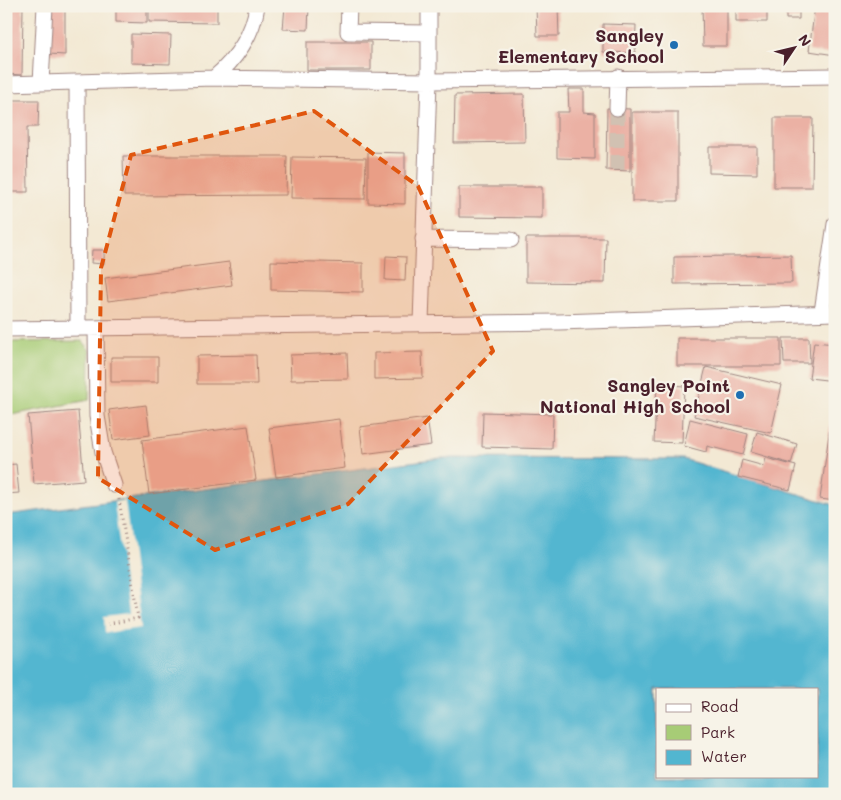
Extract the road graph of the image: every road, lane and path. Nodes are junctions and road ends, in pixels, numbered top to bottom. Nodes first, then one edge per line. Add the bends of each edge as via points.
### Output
1 (45, 6) edge
2 (257, 6) edge
3 (349, 6) edge
4 (429, 6) edge
5 (428, 33) junction
6 (835, 76) edge
7 (618, 77) junction
8 (214, 78) junction
9 (429, 81) junction
10 (77, 82) junction
11 (41, 83) junction
12 (6, 84) edge
13 (617, 108) tunnel mouth
14 (835, 224) edge
15 (423, 239) junction
16 (511, 240) dead end
17 (828, 312) edge
18 (421, 323) junction
19 (78, 328) junction
20 (96, 328) junction
21 (6, 329) edge
22 (114, 485) joint
23 (108, 624) dead end

1 - 11 street
2 - 8 street via 243,45 229,65
3 - 5 street via 348,32
4 - 5 street
5 - 9 street
6 - 7 street
7 - 9 street
7 - 13 street
8 - 9 street
8 - 10 street
9 - 15 street
10 - 11 street
10 - 19 street
11 - 12 street
14 - 17 street
15 - 16 street
15 - 18 street
17 - 18 street via 559,322
18 - 20 street
19 - 20 street
19 - 21 street
20 - 22 street via 97,416 103,452
22 - 23 path via 120,501 138,618

